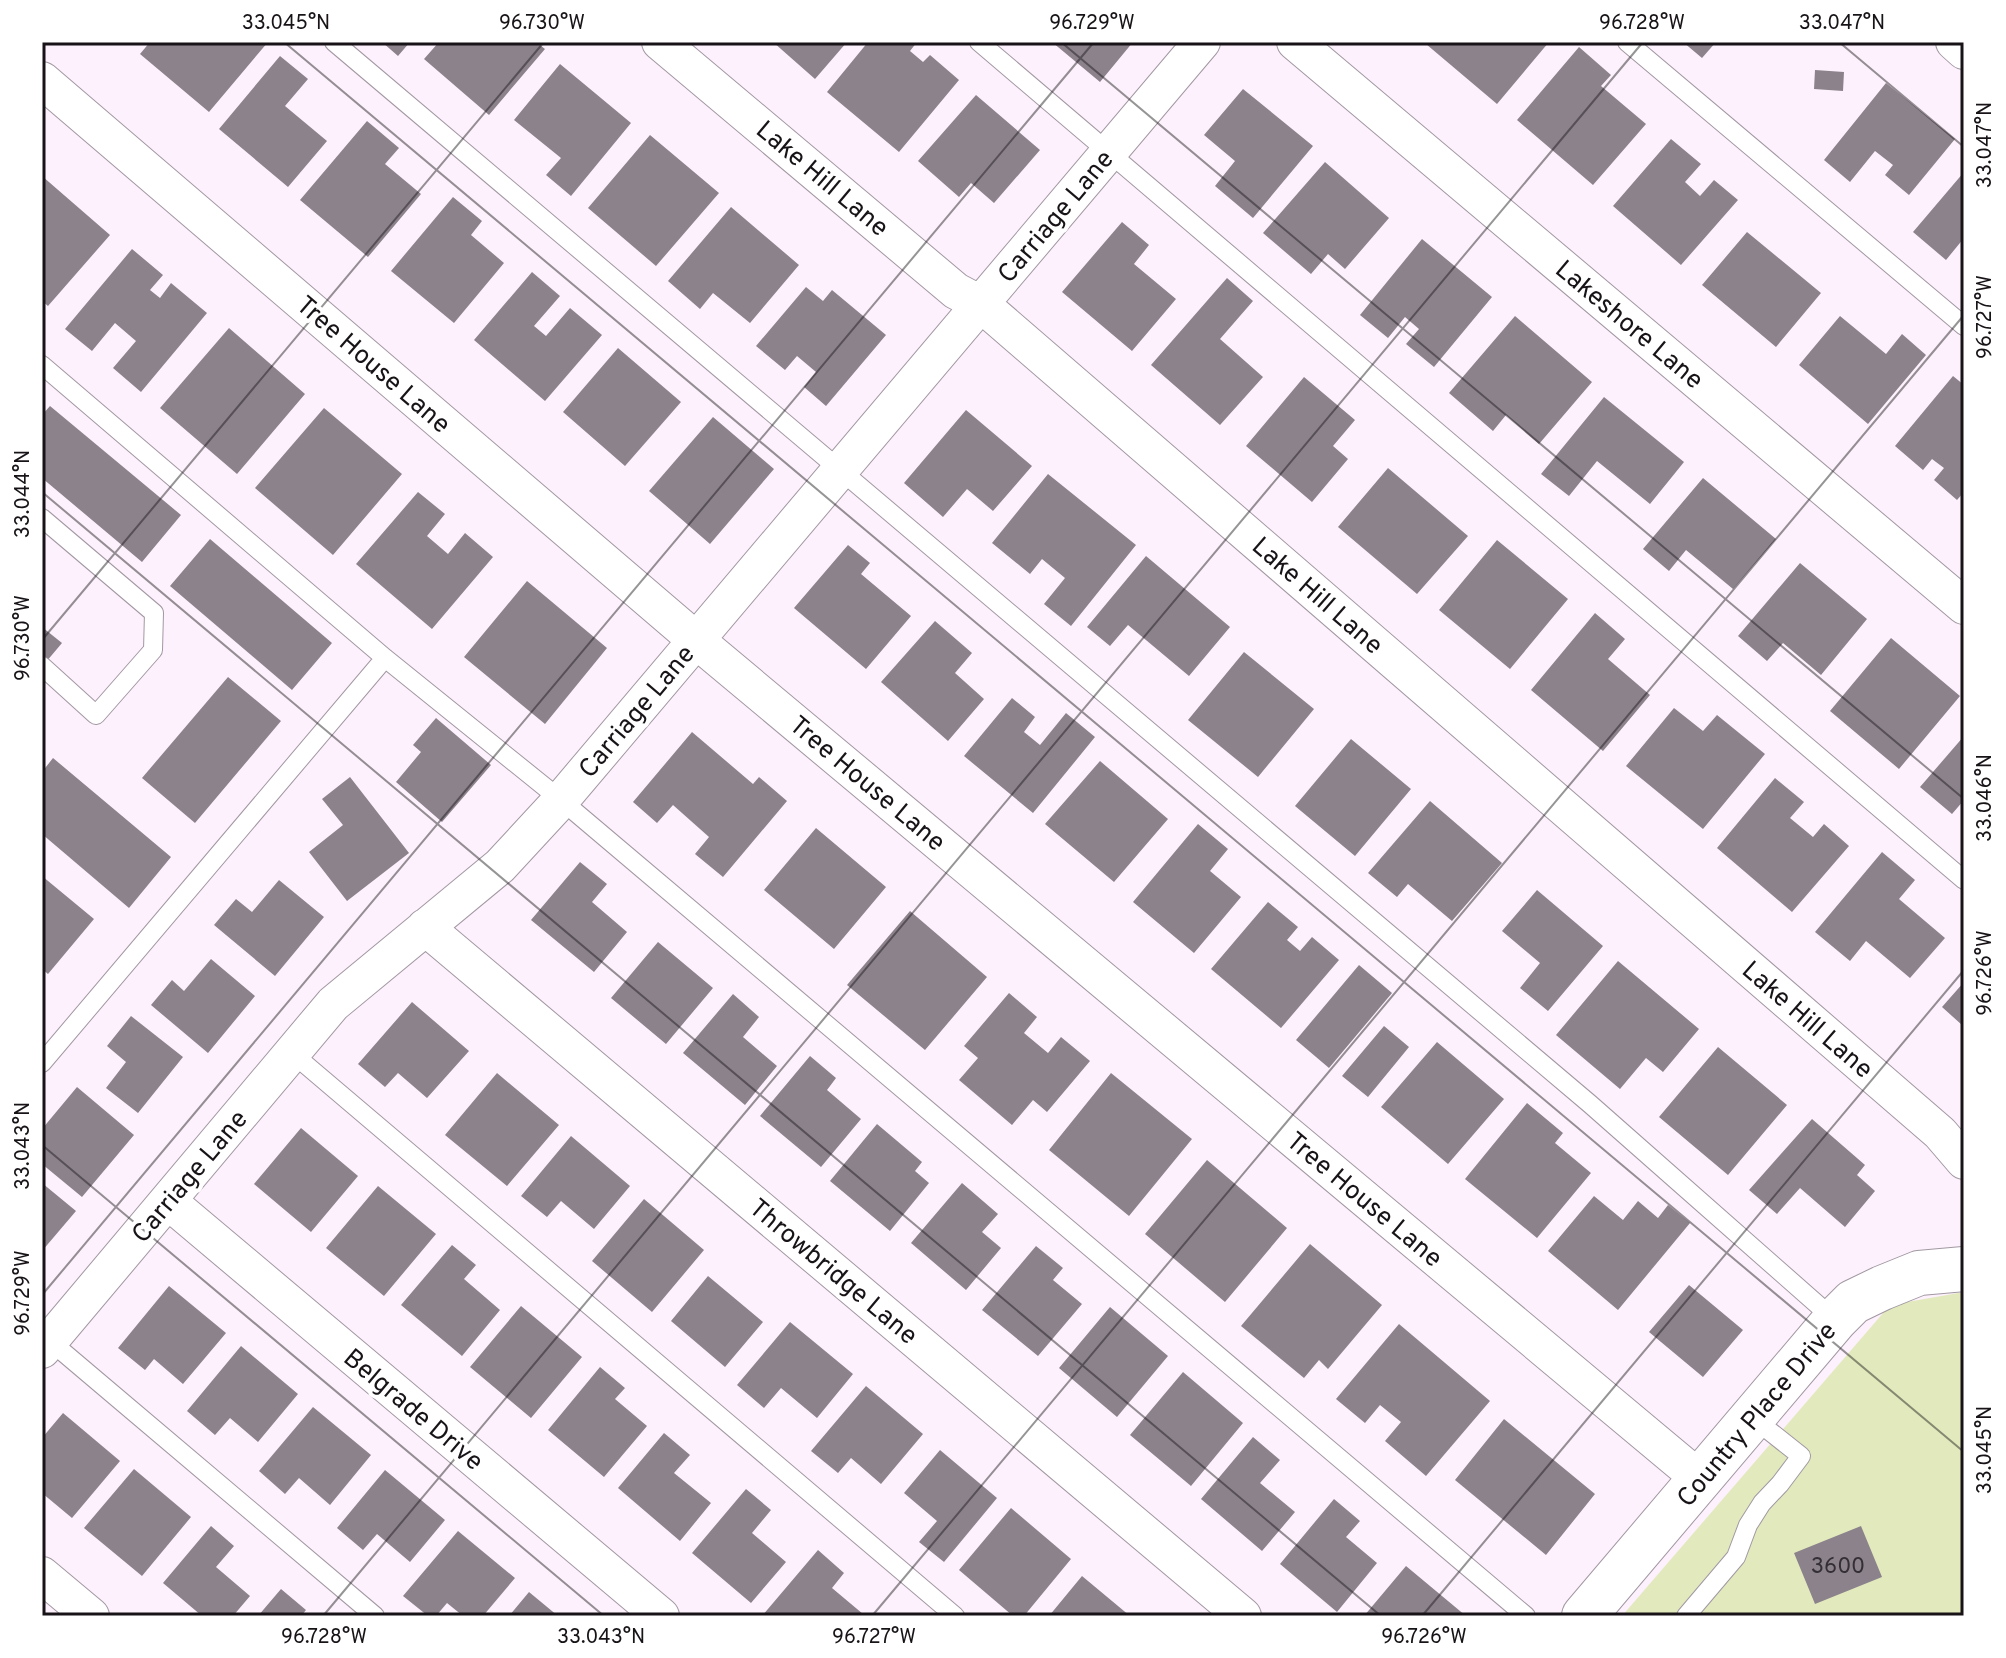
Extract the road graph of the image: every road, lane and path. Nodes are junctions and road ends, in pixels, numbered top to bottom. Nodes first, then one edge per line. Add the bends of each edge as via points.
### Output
1 (334, 42) edge
2 (660, 42) edge
3 (979, 42) edge
4 (1202, 42) edge
5 (1295, 42) edge
6 (1627, 42) edge
7 (1954, 42) edge
8 (1964, 51) edge
9 (42, 80) edge
10 (1109, 152) junction
11 (981, 304) junction
12 (1964, 326) edge
13 (42, 365) edge
14 (839, 471) junction
15 (42, 518) edge
16 (1964, 606) edge
17 (696, 640) junction
18 (385, 658) junction
19 (42, 666) edge
20 (561, 800) junction
21 (1964, 880) edge
22 (425, 927) junction
23 (292, 1053) junction
24 (42, 1063) edge
25 (1964, 1161) edge
26 (168, 1201) junction
27 (1964, 1269) edge
28 (1835, 1320) junction
29 (46, 1346) edge
30 (1753, 1418) junction
31 (1700, 1479) junction
32 (42, 1575) edge
33 (91, 1616) edge
34 (375, 1616) edge
35 (661, 1616) edge
36 (955, 1616) edge
37 (1243, 1616) edge
38 (1526, 1616) edge
39 (1584, 1616) edge
40 (1686, 1616) edge

1 - 14 lane
2 - 11 street, Lake Hill Lane via 956,291
3 - 10 lane
4 - 10 street, Carriage Lane
5 - 16 street, Lakeshore Lane
6 - 12 lane
7 - 8 street
9 - 17 street, Tree House Lane
10 - 11 street, Carriage Lane
10 - 21 lane
11 - 14 street, Carriage Lane
11 - 25 street, Lake Hill Lane via 1940,1133
13 - 18 lane
14 - 17 street, Carriage Lane
14 - 28 lane via 1590,1104
15 - 19 lane via 154,613 153,650 96,715
17 - 20 street, Carriage Lane
17 - 31 street, Tree House Lane
18 - 20 lane
18 - 24 lane
20 - 22 street, Carriage Lane via 500,866
20 - 38 lane
22 - 23 street, Carriage Lane via 333,1004
22 - 37 street, Throwbridge Lane
23 - 26 street, Carriage Lane
23 - 36 lane
26 - 29 street, Carriage Lane
26 - 35 street, Belgrade Drive
27 - 28 street, Country Place Drive via 1919,1273 1853,1302
28 - 30 street, Country Place Drive
29 - 34 lane
30 - 31 street, Country Place Drive
30 - 40 lane via 1801,1456 1762,1503 1736,1557
31 - 39 street, Country Place Drive
32 - 33 street

